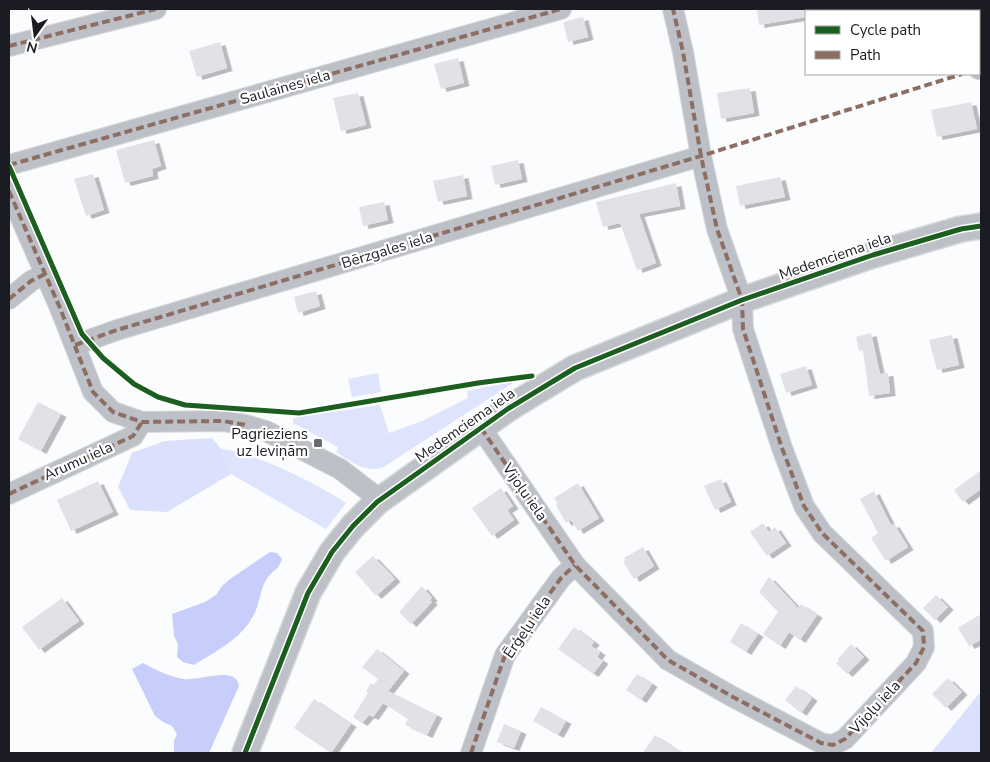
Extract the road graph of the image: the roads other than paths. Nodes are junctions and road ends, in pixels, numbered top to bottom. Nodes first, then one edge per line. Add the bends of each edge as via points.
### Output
1 (156, 9) edge
2 (561, 9) edge
3 (673, 9) edge
4 (9, 46) edge
5 (701, 156) junction
6 (9, 165) edge
7 (9, 191) edge
8 (981, 226) edge
9 (45, 274) junction
10 (9, 300) edge
11 (742, 300) junction
12 (75, 345) junction
13 (142, 422) junction
14 (480, 428) junction
15 (9, 494) edge
16 (377, 502) junction
17 (575, 565) junction
18 (244, 753) edge
19 (471, 753) edge

1 - 4 street
2 - 6 street, Saulaines iela
3 - 5 street, Vijoļu iela
5 - 11 street, Vijoļu iela via 717,229
5 - 12 street, Bērzgales iela
7 - 9 street
8 - 11 street, Medemciema iela via 873,255
9 - 10 street via 31,281
9 - 12 street
11 - 14 street, Medemciema iela via 575,368
11 - 17 street, Vijoļu iela via 743,329 804,506 822,533 923,632 924,647 916,663 845,739 833,745 821,742 668,660
12 - 13 street via 93,392 113,412
13 - 15 street, Arumu iela via 133,436
13 - 16 street via 223,421 246,425 277,436 340,469 370,492
14 - 16 street, Medemciema iela
14 - 17 street, Vijoļu iela
16 - 18 street, Medemciema iela via 332,552 308,593
17 - 19 street, Ērģeļu iela via 561,578 505,656

